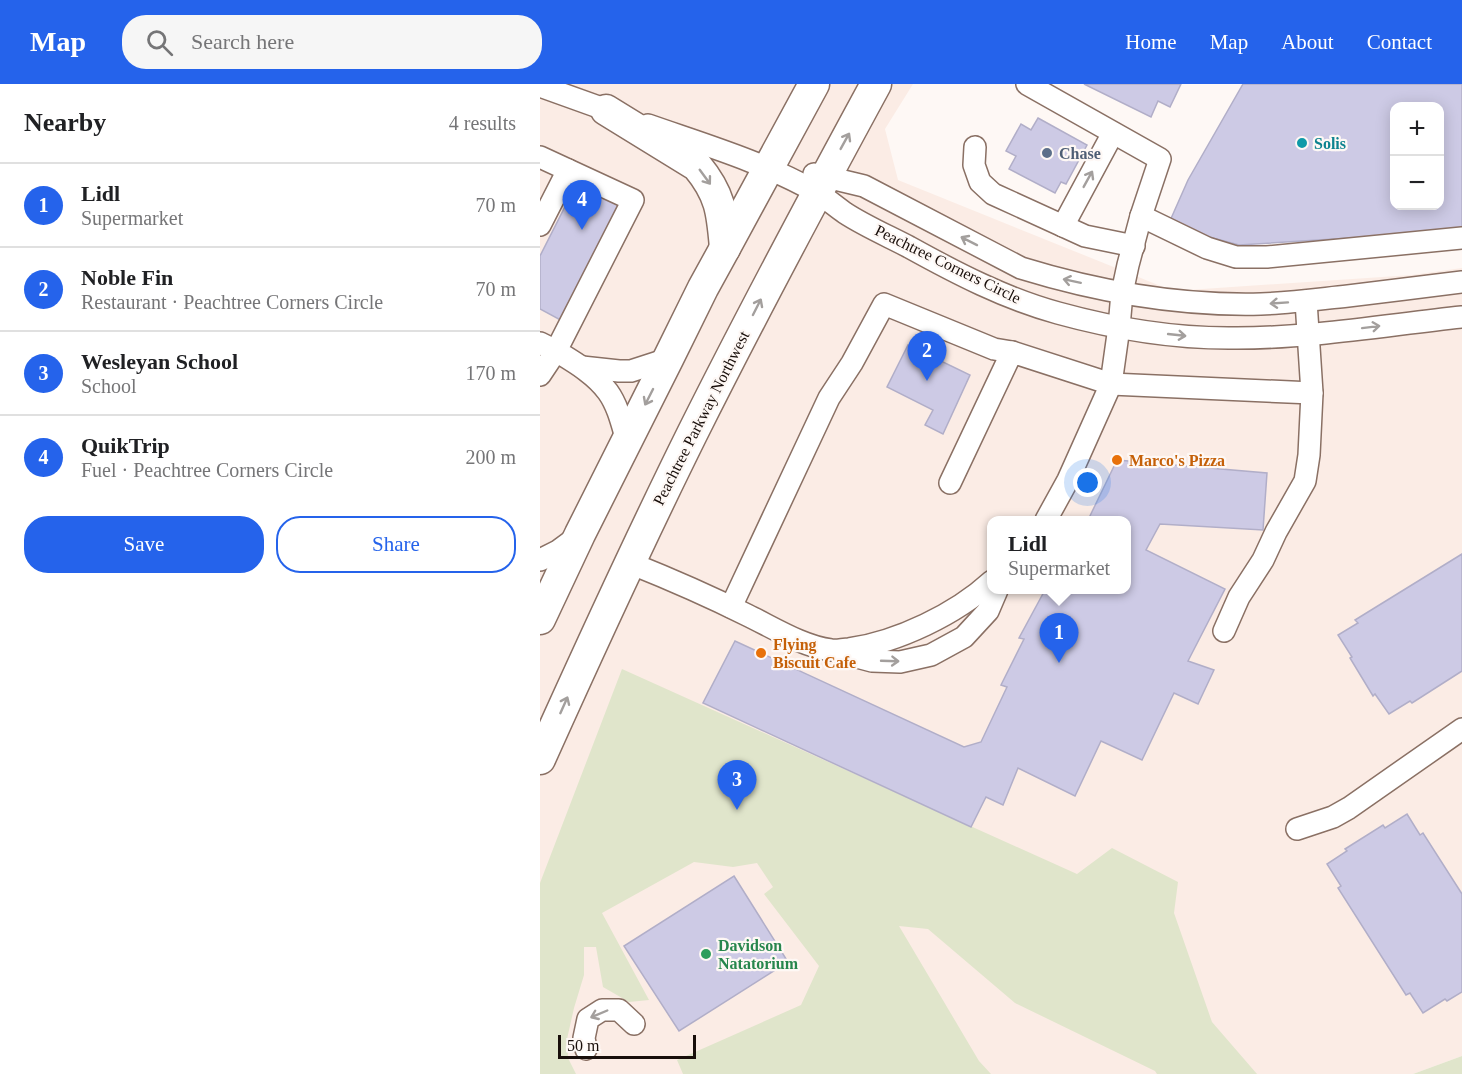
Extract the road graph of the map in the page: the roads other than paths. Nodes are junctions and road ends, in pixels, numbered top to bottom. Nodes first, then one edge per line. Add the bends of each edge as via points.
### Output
1 (814, 84) edge
2 (876, 84) edge
3 (1027, 84) edge
4 (540, 86) edge
5 (606, 110) junction
6 (1113, 133) junction
7 (975, 147) dead end
8 (540, 157) edge
9 (768, 168) junction
10 (568, 170) junction
11 (822, 184) junction
12 (1141, 216) junction
13 (540, 225) edge
14 (1063, 226) junction
15 (1462, 238) edge
16 (1134, 246) junction
17 (725, 248) junction
18 (1462, 282) edge
19 (1122, 293) junction
20 (1306, 301) junction
21 (1462, 317) edge
22 (1119, 327) junction
23 (1309, 334) junction
24 (548, 347) edge
25 (1012, 352) junction
26 (668, 359) junction
27 (582, 367) junction
28 (540, 375) edge
29 (1111, 384) junction
30 (1312, 393) junction
31 (627, 441) junction
32 (950, 483) dead end
33 (1048, 516) edge
34 (580, 534) junction
35 (540, 560) edge
36 (630, 563) junction
37 (987, 585) edge
38 (995, 594) edge
39 (731, 607) junction
40 (540, 619) edge
41 (1224, 631) dead end
42 (833, 651) junction
43 (1462, 729) edge
44 (540, 759) edge
45 (1297, 829) dead end
46 (634, 1024) dead end
47 (586, 1049) dead end

1 - 9 highway
11 -> 2 highway, Peachtree Parkway Northwest
3 - 6 street
4 - 5 street, Peachtree Corners Circle
5 - 9 street, Peachtree Corners Circle
5 -> 17 highway via 697,166 717,197
6 - 12 street via 1160,159
14 -> 6 street
7 - 14 street via 974,165 980,182 993,195
8 - 10 street
9 - 11 street, Peachtree Corners Circle
9 - 17 highway
10 - 13 street
10 - 24 street via 633,200
19 -> 11 street, Peachtree Corners Circle via 1022,268 864,186
11 - 22 street, Peachtree Corners Circle via 845,213 936,262 1057,313
36 -> 11 highway, Peachtree Parkway Northwest
12 - 15 street via 1236,257
12 - 16 street
14 - 16 street via 1085,236
16 - 19 street
17 - 26 highway
18 - 20 street, Peachtree Corners Circle
20 -> 19 street, Peachtree Corners Circle via 1225,303
19 - 22 street
20 - 23 street
23 -> 21 street, Peachtree Corners Circle
22 -> 23 street, Peachtree Corners Circle via 1203,338
22 - 29 street
23 - 30 street
24 - 27 street
24 - 28 street
25 - 29 street
25 - 32 street
25 - 39 street via 994,349 884,303 829,398
26 - 27 street via 631,370
26 -> 31 highway
27 - 31 street via 608,392
29 - 30 street
29 - 33 street
30 - 41 street via 1305,481
31 - 34 highway
34 - 35 street
34 - 40 highway
36 - 39 street
44 -> 36 highway, Peachtree Parkway Northwest
37 - 42 street via 958,606 904,634
42 -> 38 street via 872,661 900,662 931,655 964,637 988,611
39 - 42 street via 808,644
43 - 45 street via 1348,808
46 -> 47 street via 619,1010 602,1010 588,1019

